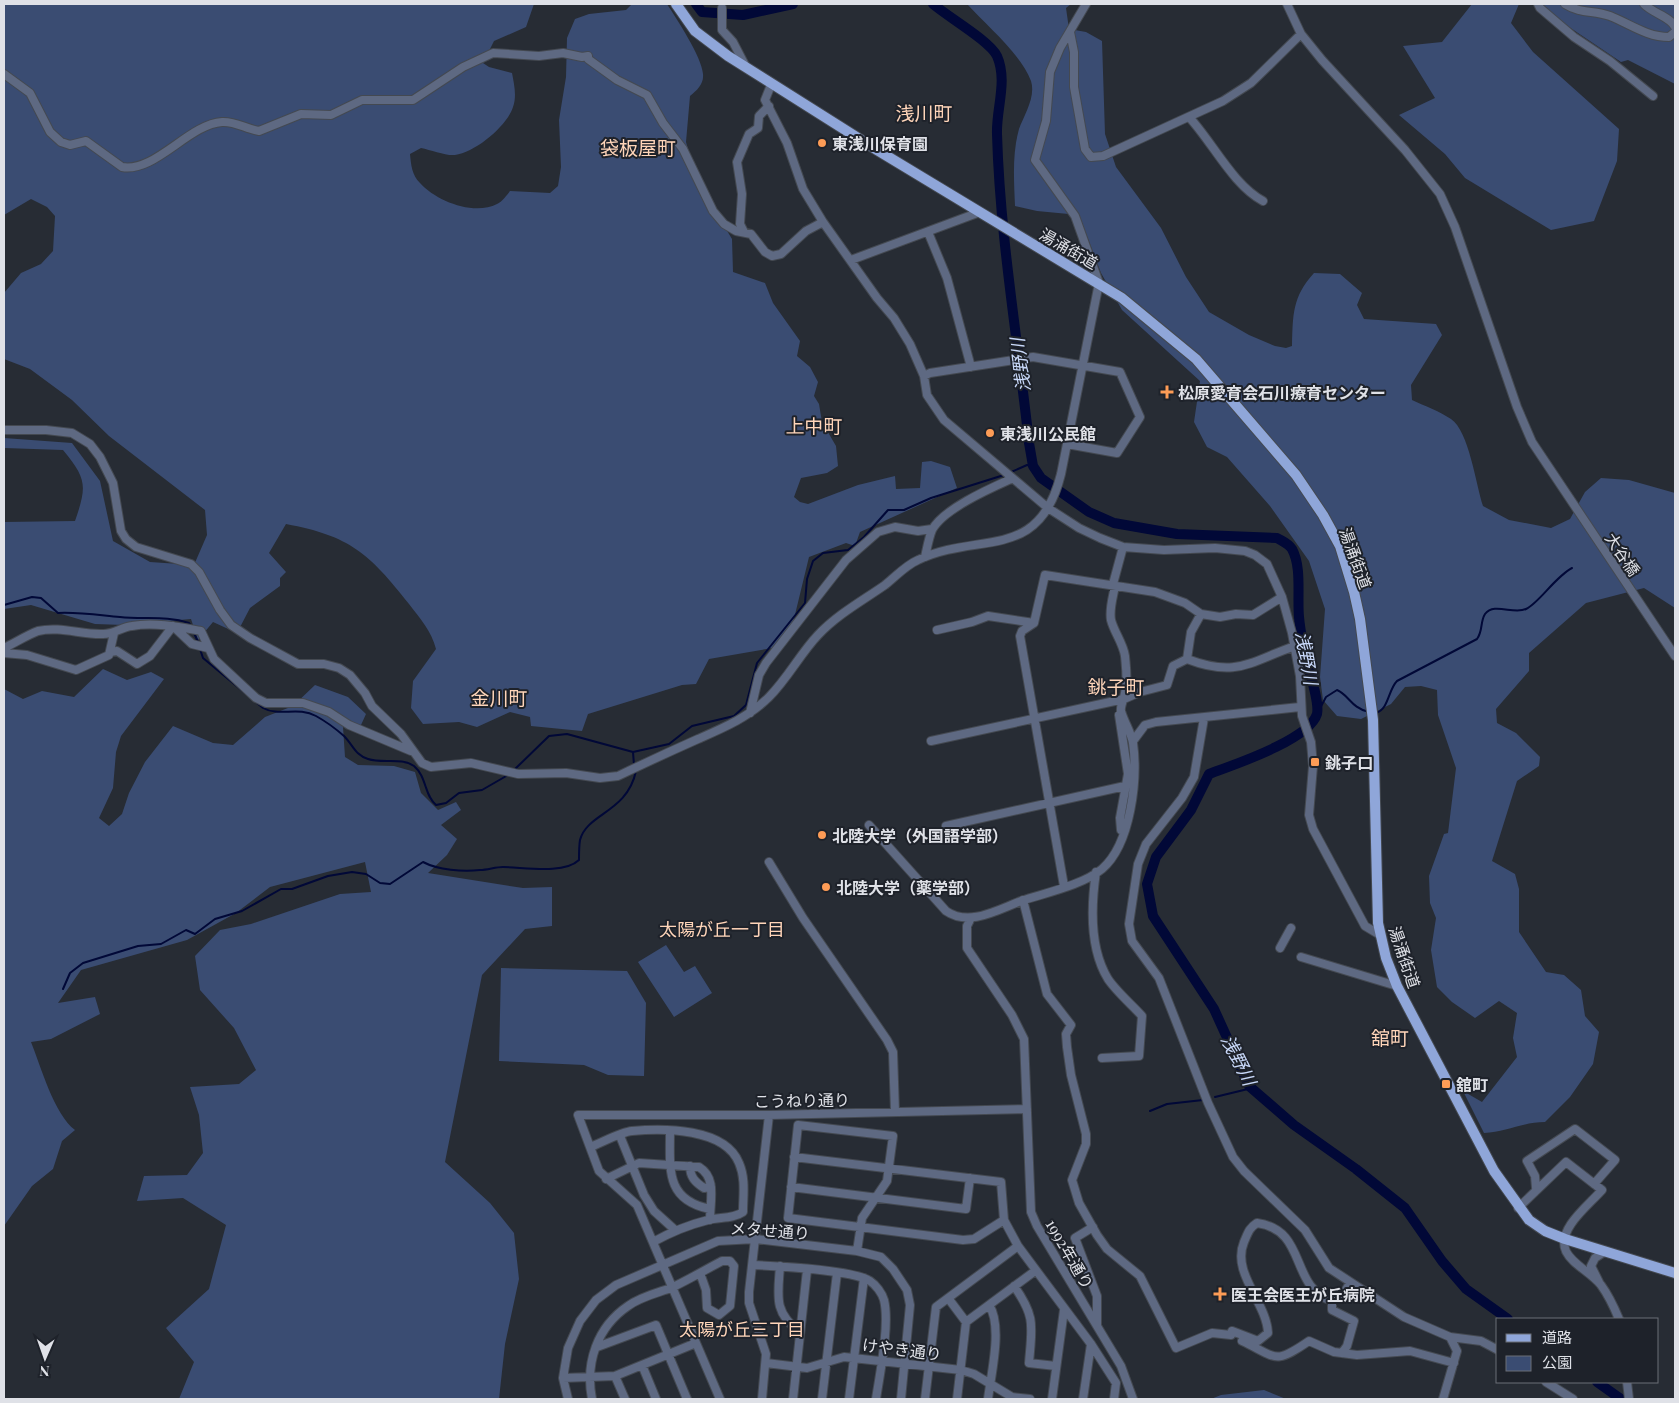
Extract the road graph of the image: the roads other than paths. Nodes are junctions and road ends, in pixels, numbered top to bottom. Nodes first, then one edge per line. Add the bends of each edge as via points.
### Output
1 (676, 4) edge
2 (1086, 4) edge
3 (1287, 4) edge
4 (1538, 4) edge
5 (1565, 4) edge
6 (1644, 4) edge
7 (722, 8) dead end
8 (1675, 26) edge
9 (1070, 32) junction
10 (1675, 32) edge
11 (1301, 34) junction
12 (747, 69) junction
13 (4, 74) edge
14 (771, 84) junction
15 (1653, 96) dead end
16 (769, 106) junction
17 (1189, 117) junction
18 (1262, 201) dead end
19 (980, 212) junction
20 (823, 222) junction
21 (744, 232) junction
22 (928, 232) junction
23 (851, 260) junction
24 (1099, 283) junction
25 (1082, 365) junction
26 (971, 367) junction
27 (924, 376) junction
28 (4, 430) edge
29 (1067, 444) junction
30 (1008, 476) junction
31 (1048, 508) junction
32 (932, 529) junction
33 (1122, 547) junction
34 (925, 557) junction
35 (1114, 585) junction
36 (1282, 597) junction
37 (1201, 614) junction
38 (1034, 623) junction
39 (173, 626) junction
40 (937, 630) dead end
41 (114, 633) junction
42 (202, 646) junction
43 (1294, 646) junction
44 (4, 648) edge
45 (110, 652) junction
46 (4, 653) edge
47 (1675, 656) edge
48 (1187, 659) junction
49 (1124, 700) junction
50 (1300, 707) junction
51 (1120, 709) junction
52 (750, 713) junction
53 (1204, 718) junction
54 (1033, 719) junction
55 (931, 740) dead end
56 (1133, 741) junction
57 (413, 752) junction
58 (1126, 786) junction
59 (1048, 804) junction
60 (869, 825) dead end
61 (946, 826) dead end
62 (1122, 836) junction
63 (769, 862) dead end
64 (1096, 872) junction
65 (1064, 886) junction
66 (1023, 900) junction
67 (971, 918) junction
68 (1291, 928) dead end
69 (1380, 935) junction
70 (1280, 948) dead end
71 (1302, 957) dead end
72 (1396, 986) junction
73 (1102, 1058) dead end
74 (1027, 1109) junction
75 (896, 1112) junction
76 (768, 1115) junction
77 (670, 1131) junction
78 (620, 1136) junction
79 (590, 1147) junction
80 (794, 1156) junction
81 (670, 1164) junction
82 (633, 1166) junction
83 (690, 1166) junction
84 (889, 1169) junction
85 (970, 1178) junction
86 (606, 1179) junction
87 (1594, 1184) junction
88 (791, 1187) junction
89 (711, 1188) junction
90 (1536, 1188) junction
91 (874, 1199) junction
92 (1518, 1208) junction
93 (710, 1209) junction
94 (710, 1220) junction
95 (1004, 1220) junction
96 (1093, 1226) junction
97 (860, 1228) junction
98 (675, 1230) junction
99 (755, 1239) junction
100 (1565, 1239) junction
101 (653, 1242) junction
102 (1018, 1246) junction
103 (857, 1251) junction
104 (1604, 1252) junction
105 (663, 1263) junction
106 (753, 1264) junction
107 (780, 1266) junction
108 (807, 1270) junction
109 (1035, 1271) junction
110 (700, 1273) junction
111 (837, 1273) junction
112 (1675, 1273) edge
113 (864, 1278) junction
114 (1350, 1283) junction
115 (1600, 1283) junction
116 (1014, 1286) junction
117 (672, 1287) junction
118 (732, 1291) junction
119 (749, 1292) junction
120 (948, 1298) junction
121 (1332, 1301) junction
122 (989, 1305) junction
123 (1064, 1310) junction
124 (1619, 1318) edge
125 (966, 1322) junction
126 (1097, 1325) junction
127 (800, 1332) junction
128 (1231, 1335) junction
129 (1450, 1337) junction
130 (696, 1342) junction
131 (1091, 1344) junction
132 (596, 1347) junction
133 (1496, 1349) edge
134 (1342, 1353) junction
135 (668, 1354) junction
136 (854, 1358) junction
137 (826, 1360) junction
138 (881, 1361) junction
139 (1454, 1362) junction
140 (766, 1363) junction
141 (905, 1364) junction
142 (642, 1365) junction
143 (1056, 1366) junction
144 (796, 1367) junction
145 (930, 1367) junction
146 (961, 1370) junction
147 (615, 1376) junction
148 (563, 1378) junction
149 (588, 1379) junction
150 (1548, 1383) edge
151 (1627, 1383) edge
152 (990, 1385) junction
153 (568, 1399) edge
154 (592, 1399) edge
155 (625, 1399) edge
156 (656, 1399) edge
157 (688, 1399) edge
158 (720, 1399) edge
159 (762, 1399) edge
160 (792, 1399) edge
161 (822, 1399) edge
162 (849, 1399) edge
163 (876, 1399) edge
164 (901, 1399) edge
165 (926, 1399) edge
166 (957, 1399) edge
167 (988, 1399) edge
168 (1021, 1399) edge
169 (1030, 1399) edge
170 (1052, 1399) edge
171 (1083, 1399) edge
172 (1114, 1399) edge
173 (1133, 1399) edge
174 (1443, 1399) edge
175 (1573, 1399) edge
176 (1630, 1399) edge

1 - 12 main road, 湯涌街道 via 695,31
2 - 9 street
3 - 11 street, 大谷橋
4 - 15 street via 1574,37
5 - 10 street via 1582,12 1610,17 1651,34 1669,37
6 - 8 street
7 - 12 street via 722,30 733,42
9 - 17 street via 1074,52 1074,87 1085,149 1091,157 1103,156
9 - 24 street via 1050,72 1046,121 1035,160 1075,216
11 - 17 street via 1251,82 1223,101
11 - 47 street, 大谷橋 via 1440,194 1455,227 1532,442
12 - 14 main road, 湯涌街道
13 - 21 street via 30,93 50,132 60,142 70,145 86,142 122,167 138,168 186,138 221,122 259,131 301,114 330,116 362,100 413,100 463,67 493,52 588,56 617,80 654,102 663,123 683,149 713,211 724,224
14 - 16 street via 765,100
14 - 19 main road, 湯涌街道
16 - 20 street via 787,143 802,189
16 - 21 street via 759,116 758,128 749,134 737,162 742,194 740,224
17 - 18 street via 1236,179
19 - 22 street
19 - 24 main road, 湯涌街道
20 - 21 street via 777,256 764,252 751,234
20 - 23 street
22 - 23 street
22 - 26 street via 947,278
23 - 27 street via 894,318
24 - 25 street
24 - 69 main road, 湯涌街道 via 1196,359 1296,475 1340,546 1354,592 1371,696
25 - 26 street via 1034,357
25 - 29 street
25 - 29 street via 1120,372 1140,417 1117,453
26 - 27 street
27 - 30 street via 927,395 944,420
28 - 57 street via 72,433 90,444 113,483 121,531 136,547 191,564 231,625 250,638 298,664 324,664 350,674 372,706
29 - 31 street via 1056,493
30 - 31 street
30 - 32 street via 964,502
31 - 33 street via 1079,528
31 - 34 street via 1030,528 1014,537 939,551
32 - 34 street
32 - 52 street via 918,531 895,527 881,530 846,560 758,675
33 - 35 street
33 - 36 street via 1164,550 1215,548 1255,554 1267,564
34 - 52 street via 915,560 837,617 817,636 769,698
35 - 37 street via 1155,592 1185,603
35 - 38 street via 1045,574
35 - 49 street via 1112,620 1124,650 1127,672
36 - 37 street via 1254,615 1220,617
36 - 43 street
37 - 48 street via 1190,632
38 - 40 street via 988,616
38 - 54 street via 1020,636
39 - 41 street via 132,626
39 - 42 street
39 - 42 street via 201,631
39 - 45 street via 150,656 137,664 117,651
41 - 44 street via 37,632
41 - 45 street
42 - 57 street via 256,698 266,703 303,703
43 - 48 street via 1228,669 1210,668
43 - 50 street via 1300,676
45 - 46 street via 76,670 27,655
48 - 49 street via 1173,666 1167,685
49 - 51 street
49 - 54 street
50 - 53 street
50 - 69 street via 1311,742 1313,766 1309,815 1313,829 1365,926
51 - 56 street
51 - 58 street via 1128,774
52 - 57 street via 618,776 518,774 471,763 430,767
53 - 56 street via 1150,723
53 - 114 street via 1194,777 1146,844 1138,864 1129,924 1132,941 1159,978 1233,1157 1305,1230 1329,1268
54 - 55 street
54 - 59 street
56 - 62 street via 1135,773
58 - 59 street
58 - 62 street via 1120,818
59 - 61 street
59 - 65 street
60 - 67 street via 946,911 954,916
62 - 64 street via 1112,858
63 - 75 street via 803,918 887,1040 893,1052
64 - 65 street
64 - 73 street via 1092,912 1102,968 1109,981 1142,1016 1139,1056
65 - 66 street
66 - 67 street
66 - 96 street via 1047,994 1070,1025 1066,1034 1067,1047 1086,1134 1086,1144 1072,1180 1079,1203
67 - 74 street, 1992年通り via 967,926 967,948 1012,1015 1024,1039
68 - 70 street
69 - 72 main road, 湯涌街道
71 - 72 street
72 - 92 main road, 湯涌街道 via 1494,1171
74 - 75 street, こうねり通り
74 - 126 street, 1992年通り via 1031,1212
75 - 76 street, こうねり通り
76 - 79 street, こうねり通り via 578,1115
76 - 99 street
77 - 78 street via 631,1131
77 - 81 street
77 - 94 street via 701,1133 715,1138 730,1149 739,1162 744,1179 743,1212 738,1216
78 - 79 street
78 - 82 street
79 - 86 street via 599,1171
80 - 84 street
80 - 84 street via 798,1125 893,1136
80 - 88 street
81 - 82 street via 639,1163
81 - 83 street
81 - 93 street via 677,1192 697,1207
82 - 86 street
82 - 98 street via 654,1211
83 - 89 street via 695,1182
83 - 89 street via 706,1172 711,1179
84 - 85 street
84 - 91 street via 887,1180
85 - 91 street via 966,1209
85 - 95 street via 1001,1182
86 - 101 street via 637,1205
87 - 90 street via 1566,1162
87 - 90 street via 1615,1160 1575,1129 1527,1161 1535,1176
87 - 100 street via 1602,1190 1570,1225
88 - 91 street
88 - 97 street via 788,1218
89 - 93 street
90 - 92 street
91 - 97 street via 864,1213
92 - 100 main road, 湯涌街道 via 1545,1231
93 - 94 street
94 - 98 street
95 - 97 street via 974,1239
95 - 102 street
96 - 126 street via 1075,1238 1097,1296
96 - 128 street via 1107,1248 1140,1276 1176,1348 1212,1333
97 - 103 street
98 - 101 street
99 - 103 street, メタせ通り
99 - 105 street, メタせ通り via 718,1240
99 - 106 street
100 - 104 main road, 湯涌街道
100 - 115 street via 1566,1253 1586,1274
101 - 105 street
102 - 109 street
102 - 120 street
103 - 141 street, メタせ通り via 881,1257 901,1278 907,1290 910,1305
104 - 112 main road, 湯涌街道
104 - 115 street via 1595,1258 1591,1266
105 - 117 street
105 - 148 street, メタせ通り via 616,1285 596,1300 580,1321 568,1348
106 - 107 street
106 - 119 street
107 - 108 street
107 - 127 street via 780,1309 786,1321
108 - 111 street
108 - 127 street
109 - 116 street
109 - 123 street
110 - 117 street
110 - 118 street via 730,1261 734,1266
110 - 118 street via 706,1290 707,1308 719,1315 730,1306
111 - 113 street
111 - 137 street
113 - 136 street
113 - 138 street via 872,1282 884,1300
114 - 121 street via 1342,1296
114 - 129 street via 1404,1316
115 - 124 street via 1613,1302
116 - 122 street
116 - 143 street via 1027,1304 1033,1322 1029,1363
117 - 130 street
117 - 132 street via 629,1305 611,1320
118 - 119 street
119 - 140 street via 749,1303 763,1338
120 - 125 street
120 - 145 street via 936,1307
121 - 128 street via 1322,1298 1301,1272 1296,1253 1282,1232 1257,1223 1246,1234 1241,1258 1268,1323 1268,1333 1258,1341 1232,1330
121 - 134 street via 1332,1310 1354,1321
122 - 125 street
122 - 152 street via 996,1318
123 - 131 street
123 - 143 street
125 - 146 street
126 - 173 street, 1992年通り via 1121,1366
127 - 144 street
128 - 134 street via 1277,1358 1286,1357 1309,1341
129 - 133 street via 1481,1341
129 - 139 street via 1457,1351
130 - 135 street
130 - 158 street
131 - 171 street
131 - 172 street via 1116,1383
132 - 135 street via 656,1325
132 - 149 street
134 - 139 street via 1410,1351
135 - 142 street
135 - 157 street
136 - 137 street, けやき通り via 844,1356
136 - 138 street, けやき通り
136 - 162 street
137 - 144 street, けやき通り via 807,1368
137 - 161 street
138 - 141 street, けやき通り
138 - 163 street
139 - 174 street
140 - 144 street, けやき通り
140 - 159 street
141 - 145 street, けやき通り
141 - 164 street, メタせ通り
142 - 147 street
142 - 156 street
143 - 170 street
144 - 160 street
145 - 146 street, けやき通り
145 - 165 street
146 - 152 street, けやき通り
146 - 166 street
147 - 149 street
147 - 155 street
148 - 149 street
148 - 153 street, メタせ通り
149 - 154 street
150 - 175 street
151 - 176 street
152 - 167 street
152 - 168 street, けやき通り
168 - 169 street, けやき通り

